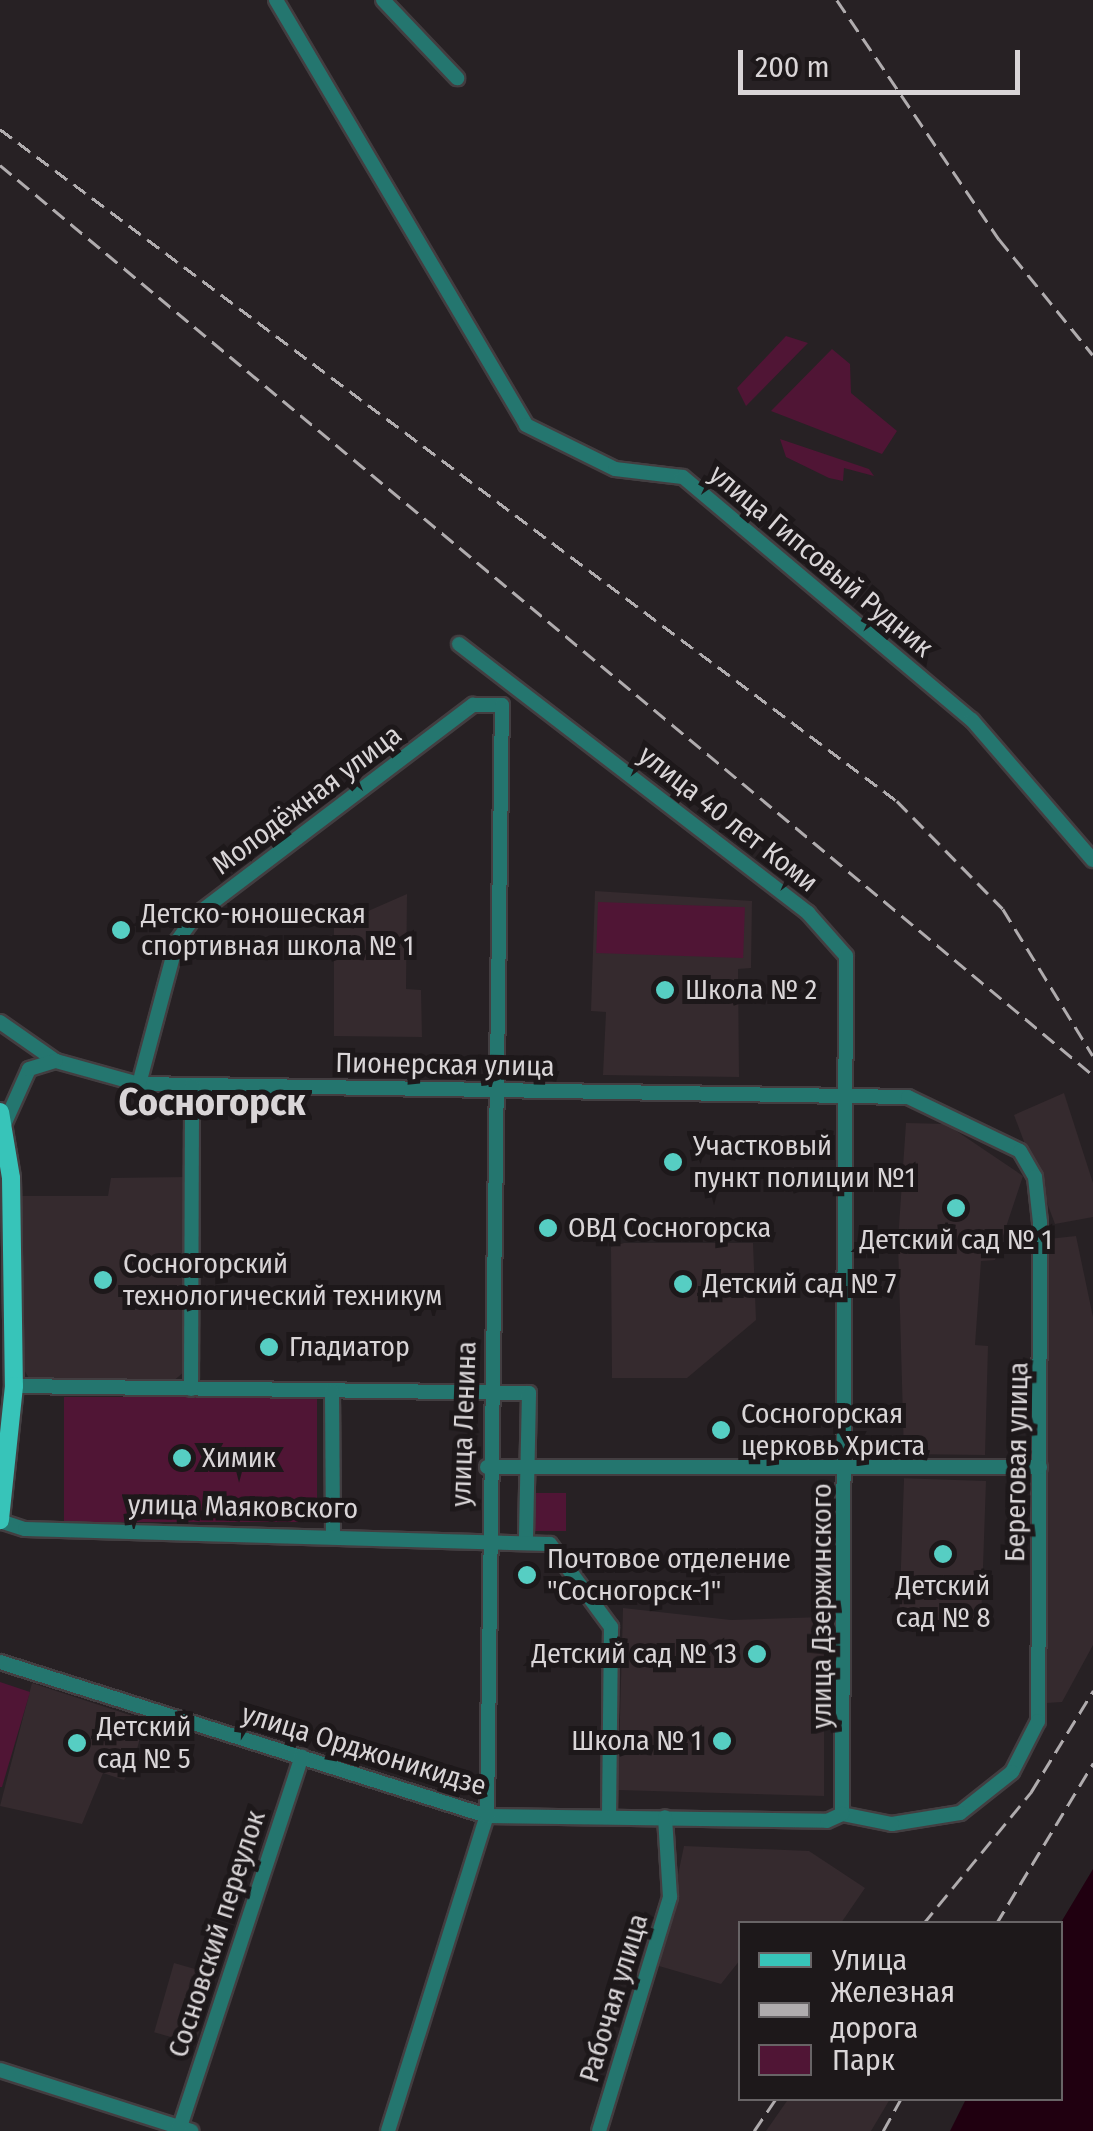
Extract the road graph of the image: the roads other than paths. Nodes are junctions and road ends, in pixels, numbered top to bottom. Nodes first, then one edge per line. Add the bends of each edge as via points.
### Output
1 (276, 0) edge
2 (382, 0) edge
3 (457, 78) dead end
4 (459, 644) dead end
5 (526, 690) junction
6 (502, 705) junction
7 (1093, 860) edge
8 (0, 1022) edge
9 (56, 1060) junction
10 (139, 1084) junction
11 (192, 1086) junction
12 (497, 1091) junction
13 (844, 1096) junction
14 (2, 1119) edge
15 (14, 1386) junction
16 (191, 1389) junction
17 (332, 1391) junction
18 (492, 1392) junction
19 (487, 1466) junction
20 (1040, 1467) junction
21 (528, 1468) junction
22 (846, 1471) junction
23 (0, 1520) edge
24 (333, 1534) junction
25 (486, 1536) junction
26 (526, 1538) junction
27 (0, 1662) edge
28 (302, 1757) junction
29 (842, 1814) junction
30 (487, 1816) junction
31 (609, 1816) junction
32 (665, 1818) junction
33 (0, 2070) edge
34 (186, 2129) edge
35 (388, 2131) edge
36 (599, 2131) edge

1 - 7 street, улица Гипсовый Рудник via 526,425 615,469 683,477 972,720
2 - 3 street
4 - 5 street, улица 40 лет Коми
5 - 6 street, Молодёжная улица
5 - 13 street, улица 40 лет Коми via 808,914 846,956
6 - 10 street, Молодёжная улица via 472,705 196,914 177,941
6 - 12 street, улица Ленина
8 - 9 street, Пионерская улица
9 - 10 street, Пионерская улица
9 - 14 street via 29,1069
10 - 11 street, Пионерская улица
11 - 12 street, Пионерская улица
11 - 16 street
12 - 13 street, Пионерская улица
12 - 18 street, улица Ленина
13 - 20 street, Береговая улица via 908,1097 973,1121 1020,1151 1035,1177
13 - 22 street, улица Дзержинского
14 - 15 main road
15 - 16 street
15 - 23 main road
16 - 17 street
17 - 18 street
17 - 24 street
18 - 19 street, улица Ленина
18 - 21 street via 529,1393
19 - 21 street
19 - 25 street, улица Ленина
20 - 22 street
20 - 29 street, Береговая улица via 1043,1684 1026,1750 960,1813 892,1824
21 - 22 street
21 - 26 street
22 - 29 street, улица Дзержинского
23 - 24 street, улица Маяковского via 24,1529
24 - 25 street, улица Маяковского
25 - 26 street, улица Маяковского
25 - 30 street, улица Ленина
26 - 31 street via 550,1544 610,1627
27 - 28 street, улица Орджоникидзе
28 - 30 street, улица Орджоникидзе
28 - 34 street, Сосновский переулок
29 - 32 street, улица Орджоникидзе via 827,1821
30 - 31 street, улица Орджоникидзе
30 - 35 street, улица Ленина
31 - 32 street, улица Орджоникидзе
32 - 36 street, Рабочая улица via 670,1897
33 - 34 street

